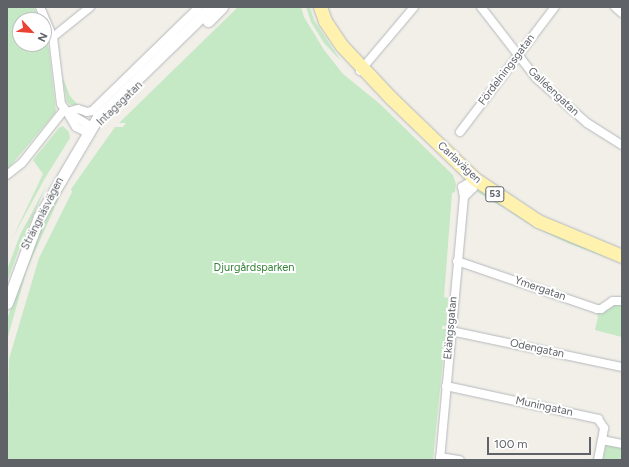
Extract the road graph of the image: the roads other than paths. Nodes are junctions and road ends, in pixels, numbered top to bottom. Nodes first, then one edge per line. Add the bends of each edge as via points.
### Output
1 (90, 7) edge
2 (199, 7) edge
3 (212, 7) edge
4 (222, 7) edge
5 (312, 7) edge
6 (320, 7) edge
7 (414, 7) edge
8 (481, 7) edge
9 (555, 7) edge
10 (615, 7) edge
11 (622, 12) edge
12 (52, 37) joint
13 (518, 56) junction
14 (361, 70) junction
15 (66, 111) junction
16 (91, 131) junction
17 (460, 132) dead end
18 (622, 145) edge
19 (7, 175) edge
20 (475, 179) junction
21 (622, 256) edge
22 (458, 261) junction
23 (622, 301) edge
24 (7, 303) edge
25 (451, 331) junction
26 (622, 366) edge
27 (446, 386) junction
28 (602, 440) junction
29 (622, 444) edge
30 (440, 459) edge
31 (460, 460) edge
32 (598, 460) edge

1 - 12 street
2 - 15 street, Intagsgatan via 92,111
3 - 16 main road, Intagsgatan via 98,117
4 - 16 main road, Intagsgatan via 104,122
5 - 14 main road, Carlavägen / 53 via 337,51
6 - 14 main road, Carlavägen / 53 via 342,46
7 - 14 street
8 - 13 street, Galléengatan
9 - 13 street, Fördelningsgatan
10 - 11 street
12 - 15 street via 59,95
13 - 17 street, Fördelningsgatan
13 - 18 street, Galléengatan via 560,102
14 - 20 main road, Carlavägen / 53
15 - 16 street via 89,125
15 - 19 street via 22,163
16 - 24 main road, Strängnäsvägen via 39,217
20 - 21 main road, Carlavägen / 53 via 538,221
20 - 22 street, Ekängsgatan via 473,188 464,197
22 - 23 street, Ymergatan via 597,309 613,301
22 - 25 street, Ekängsgatan
25 - 26 street, Odengatan
25 - 27 street, Ekängsgatan
27 - 28 street, Muningatan via 598,419 604,428
27 - 30 street, Ekängsgatan
28 - 29 street
28 - 32 street, Muningatan
30 - 31 street

